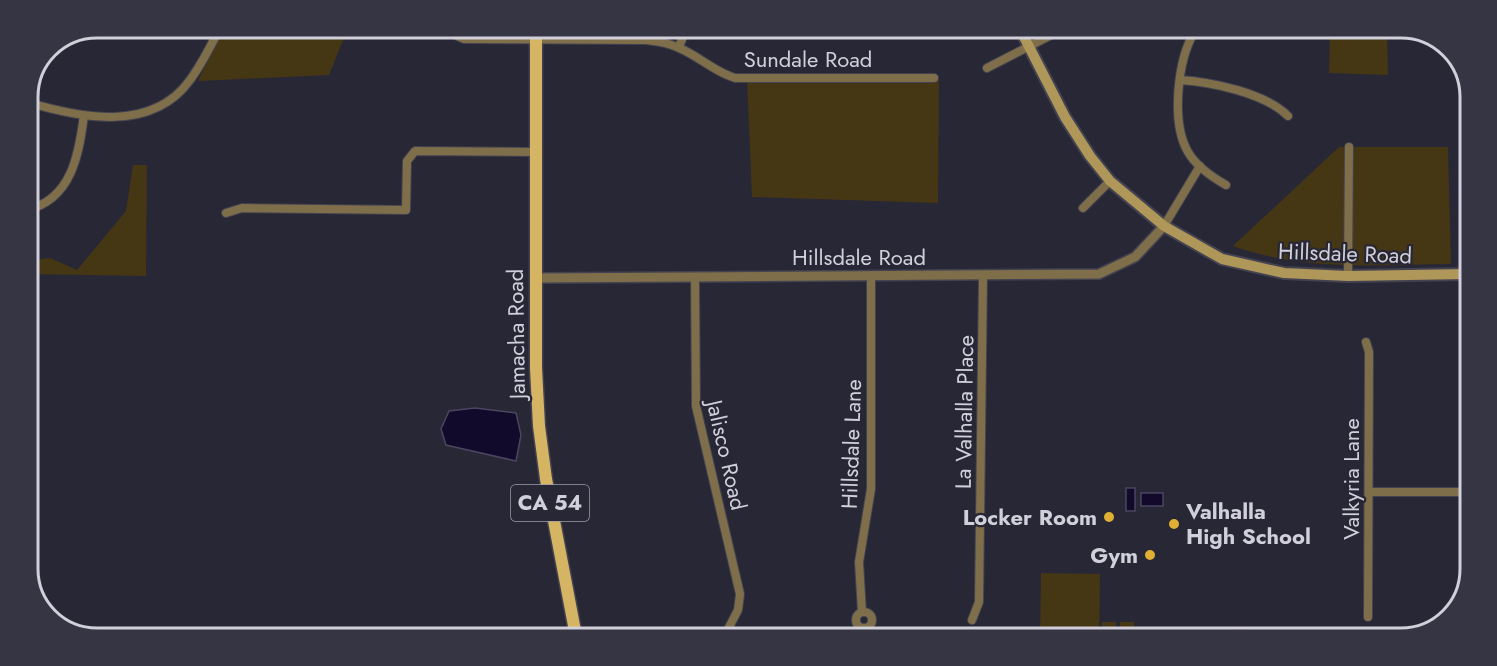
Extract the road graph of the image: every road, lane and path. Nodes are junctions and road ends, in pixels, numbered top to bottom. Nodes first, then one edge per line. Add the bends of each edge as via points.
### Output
1 (214, 38) edge
2 (462, 38) edge
3 (478, 38) edge
4 (536, 38) edge
5 (609, 38) edge
6 (683, 38) edge
7 (1024, 38) edge
8 (1047, 38) edge
9 (1192, 38) edge
10 (679, 48) junction
11 (1029, 48) junction
12 (987, 68) dead end
13 (934, 78) dead end
14 (1180, 80) junction
15 (38, 105) edge
16 (84, 115) junction
17 (1288, 116) dead end
18 (1349, 147) dead end
19 (537, 152) junction
20 (1200, 166) junction
21 (1110, 181) junction
22 (1226, 185) dead end
23 (38, 208) edge
24 (1083, 208) dead end
25 (226, 213) dead end
26 (1164, 226) junction
27 (1459, 274) edge
28 (871, 276) junction
29 (984, 276) junction
30 (1348, 276) junction
31 (695, 277) junction
32 (537, 278) junction
33 (1366, 342) dead end
34 (1369, 492) junction
35 (1460, 492) edge
36 (862, 612) dead end
37 (1368, 617) dead end
38 (972, 620) dead end
39 (574, 628) edge
40 (729, 628) edge

1 - 16 street via 190,80 170,100 140,114
2 - 3 street, Sundale Road
4 - 19 main road, Jamacha Road / CA 54
5 - 10 street, Sundale Road via 646,40
6 - 10 street
7 - 11 main road, Hillsdale Road
8 - 11 street
9 - 14 street via 1184,54
10 - 13 street, Sundale Road via 735,78
11 - 12 street
11 - 21 main road, Hillsdale Road via 1065,117
14 - 17 street via 1222,85 1280,108
14 - 20 street via 1180,138
15 - 16 street
16 - 23 street via 79,154 68,180
18 - 30 street
19 - 25 street via 415,151 407,161 406,210 242,208
19 - 32 main road, Jamacha Road / CA 54
20 - 22 street
20 - 26 street
21 - 24 street
21 - 26 main road, Hillsdale Road
26 - 29 street, Hillsdale Road via 1135,257 1099,274
26 - 30 main road, Hillsdale Road via 1222,259 1284,273
27 - 30 main road, Hillsdale Road
28 - 29 street, Hillsdale Road
28 - 31 street, Hillsdale Road
28 - 36 street, Hillsdale Lane via 871,489 859,562
29 - 38 street, La Valhalla Place via 979,602
31 - 32 street, Hillsdale Road
31 - 40 street, Jalisco Road via 696,406 740,594 738,610
32 - 39 main road, Jamacha Road / CA 54 via 539,426
33 - 34 street, Valkyria Lane
34 - 35 street
34 - 37 street, Valkyria Lane

